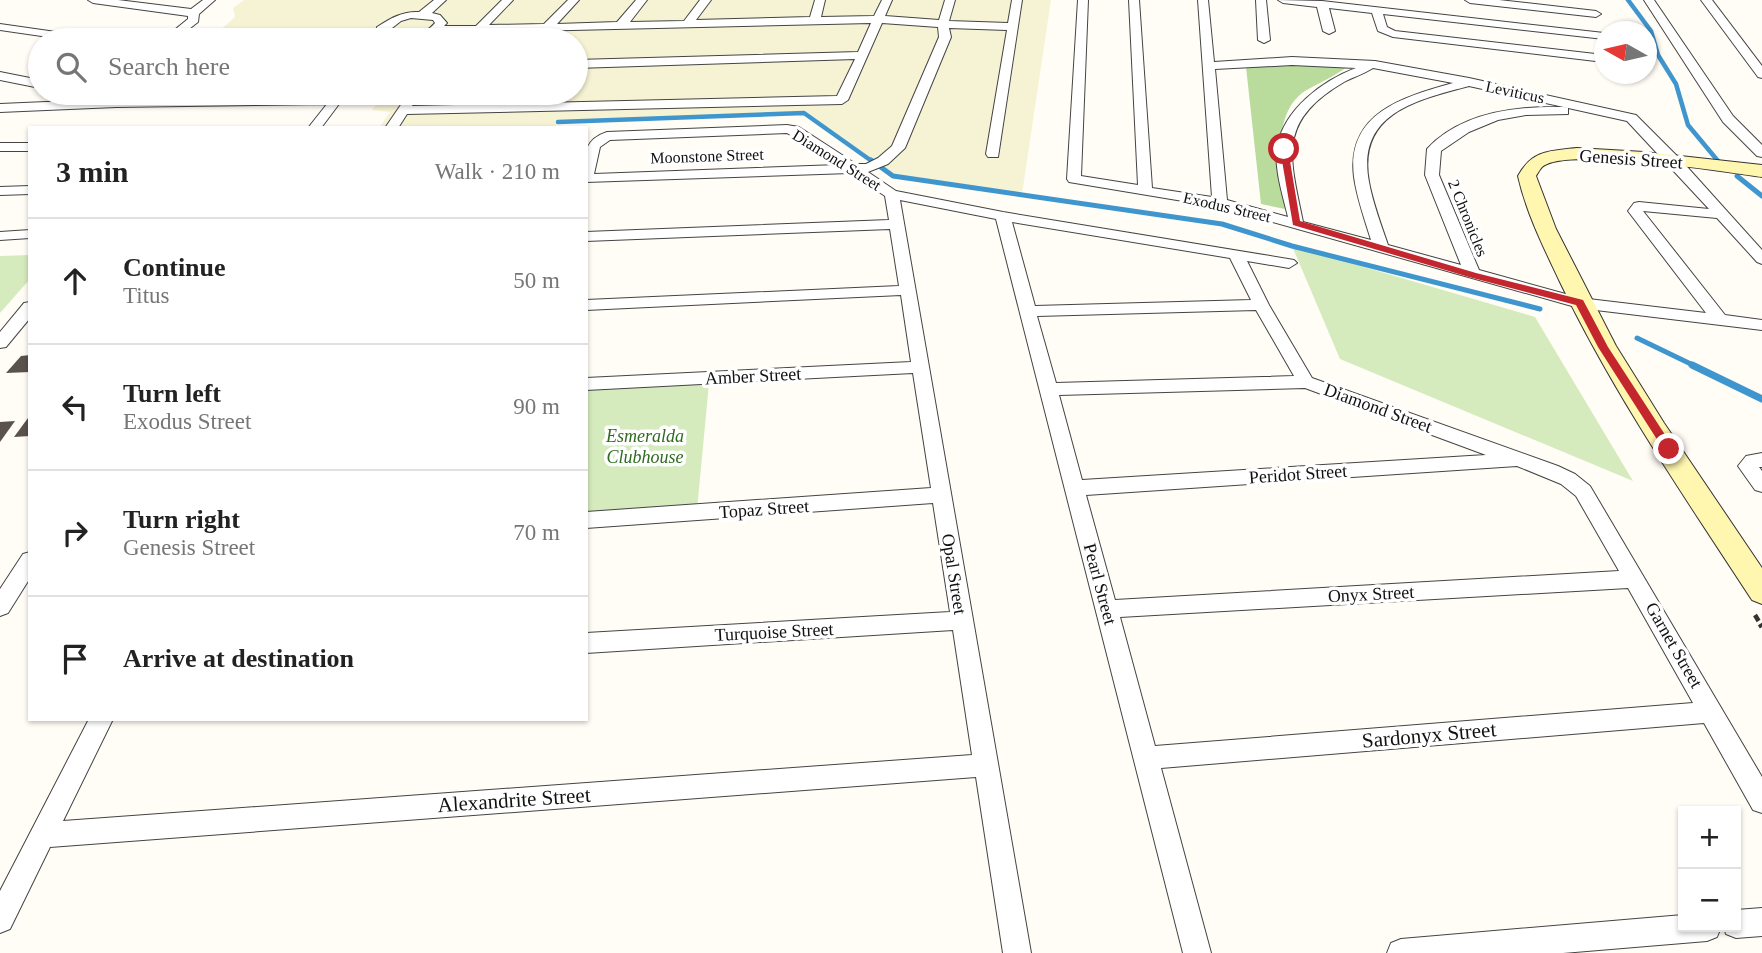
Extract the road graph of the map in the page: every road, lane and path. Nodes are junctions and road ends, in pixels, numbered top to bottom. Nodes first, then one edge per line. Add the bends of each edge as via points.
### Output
1 (93, 0) edge
2 (210, 0) edge
3 (440, 0) edge
4 (509, 0) edge
5 (574, 0) edge
6 (642, 0) edge
7 (706, 0) edge
8 (820, 0) edge
9 (887, 0) edge
10 (950, 0) edge
11 (1017, 0) edge
12 (1083, 0) edge
13 (1134, 0) edge
14 (1203, 0) edge
15 (1261, 0) edge
16 (1283, 0) edge
17 (1470, 0) edge
18 (1587, 0) edge
19 (1648, 0) edge
20 (1706, 0) edge
21 (128, 2) edge
22 (1322, 4) junction
23 (1376, 10) junction
24 (193, 13) junction
25 (1596, 14) junction
26 (423, 15) junction
27 (880, 19) junction
28 (814, 20) junction
29 (1600, 21) edge
30 (688, 23) junction
31 (943, 24) junction
32 (621, 25) junction
33 (0, 26) edge
34 (547, 27) junction
35 (1013, 27) junction
36 (185, 28) edge
37 (383, 28) edge
38 (439, 28) edge
39 (480, 28) edge
40 (513, 28) edge
41 (28, 30) edge
42 (1329, 31) dead end
43 (1594, 33) edge
44 (1264, 40) dead end
45 (863, 55) junction
46 (1594, 58) edge
47 (588, 64) edge
48 (1375, 65) junction
49 (1207, 66) junction
50 (1762, 74) edge
51 (0, 76) edge
52 (28, 82) edge
53 (1469, 82) junction
54 (70, 105) edge
55 (332, 105) edge
56 (407, 105) edge
57 (0, 108) edge
58 (404, 110) junction
59 (1608, 113) junction
60 (316, 126) edge
61 (392, 126) edge
62 (0, 147) edge
63 (28, 147) edge
64 (1762, 153) edge
65 (993, 155) dead end
66 (1675, 162) junction
67 (852, 168) junction
68 (588, 170) edge
69 (1762, 171) edge
70 (588, 178) edge
71 (28, 190) edge
72 (1145, 190) junction
73 (0, 191) edge
74 (892, 194) junction
75 (1220, 203) junction
76 (1719, 214) junction
77 (1003, 216) junction
78 (1296, 223) junction
79 (897, 224) junction
80 (28, 234) edge
81 (0, 236) edge
82 (588, 237) edge
83 (1381, 247) junction
84 (1237, 254) junction
85 (1762, 259) edge
86 (1289, 263) dead end
87 (1473, 275) junction
88 (908, 290) junction
89 (1580, 303) junction
90 (588, 305) edge
91 (1261, 305) junction
92 (28, 309) edge
93 (1028, 311) junction
94 (1720, 320) junction
95 (1762, 325) edge
96 (0, 343) edge
97 (920, 367) junction
98 (1306, 382) junction
99 (588, 384) edge
100 (1049, 389) junction
101 (1521, 460) junction
102 (1762, 460) edge
103 (1762, 485) edge
104 (1075, 488) junction
105 (1583, 491) joint
106 (942, 495) junction
107 (588, 520) edge
108 (28, 563) edge
109 (1636, 579) junction
110 (1762, 592) edge
111 (0, 607) edge
112 (1107, 609) junction
113 (962, 620) junction
114 (588, 643) edge
115 (1712, 712) junction
116 (100, 721) edge
117 (1146, 758) junction
118 (986, 765) junction
119 (1762, 801) edge
120 (42, 835) junction
121 (0, 919) edge
122 (1762, 922) edge
123 (1741, 924) edge
124 (1678, 929) edge
125 (1017, 953) edge
126 (1198, 953) edge
127 (1401, 953) edge

1 - 21 street
2 - 24 street
3 - 26 street
4 - 39 street
5 - 34 street
6 - 32 street
7 - 30 street
8 - 28 street
9 - 27 street
10 - 31 street, Moonstone Street
11 - 35 street
12 - 72 street, Exodus Street via 1074,179
13 - 72 street
14 - 49 street
15 - 44 street
16 - 22 street
17 - 25 street
18 - 25 street
19 - 64 street via 1728,119
20 - 50 street
21 - 24 street
22 - 23 street
22 - 42 street
23 - 43 street
23 - 46 street via 1382,29 1393,34
24 - 36 street via 194,20
25 - 29 street
26 - 37 street via 397,19
26 - 38 street via 436,17
27 - 28 street
27 - 31 street
27 - 45 street
28 - 30 street
30 - 32 street
31 - 35 street
31 - 67 street, Moonstone Street via 945,37 898,148 883,161
32 - 34 street
33 - 41 street
34 - 40 street
35 - 65 street
45 - 47 street
45 - 58 street via 842,100
48 - 49 street, Leviticus via 1292,61
48 - 53 street, Leviticus
48 - 78 street via 1333,83 1306,106 1290,128 1284,149
49 - 75 street
51 - 52 street
53 - 59 street, Leviticus
53 - 83 street via 1409,99 1379,117 1369,130 1360,170
54 - 57 street
55 - 60 street
56 - 58 street
58 - 61 street
59 - 66 street, Leviticus via 1637,122
59 - 87 street, 2 Chronicles via 1503,113 1460,130 1434,149 1432,175
62 - 63 street
66 - 69 street, Genesis Street
66 - 76 street, Leviticus
66 - 89 street, Genesis Street via 1590,153 1560,155 1537,162 1527,176 1530,194
67 - 68 street, Diamond Street via 794,130 778,128 607,136 594,145
67 - 70 street, Moonstone Street
67 - 74 street, Diamond Street
71 - 73 street
72 - 75 street, Exodus Street
74 - 77 street, Diamond Street
74 - 79 street, Opal Street
75 - 78 street, Exodus Street
76 - 85 street, Leviticus
76 - 94 street via 1639,206 1635,211
77 - 84 street, Diamond Street
77 - 93 street, Pearl Street
78 - 83 street, Exodus Street
79 - 82 street
79 - 88 street, Opal Street
80 - 81 street
83 - 87 street, Exodus Street
84 - 86 street, Diamond Street
84 - 91 street, Diamond Street
87 - 89 street, Exodus Street
88 - 90 street
88 - 97 street, Opal Street
89 - 94 street
89 - 110 street, Genesis Street via 1603,347
91 - 93 street
91 - 98 street, Diamond Street
92 - 96 street
93 - 100 street, Pearl Street
94 - 95 street
97 - 99 street, Amber Street
97 - 106 street, Opal Street
98 - 100 street
98 - 101 street, Diamond Street
100 - 104 street, Pearl Street
101 - 104 street, Peridot Street
101 - 105 street, Diamond Street via 1568,479
102 - 103 street via 1748,466
104 - 112 street, Pearl Street
105 - 109 street, Garnet Street
106 - 107 street, Topaz Street
106 - 113 street, Opal Street
108 - 111 street
109 - 112 street, Onyx Street
109 - 115 street, Garnet Street
112 - 117 street, Pearl Street
113 - 114 street, Turquoise Street
113 - 118 street, Opal Street
115 - 117 street, Sardonyx Street
115 - 119 street, Garnet Street
116 - 120 street
117 - 126 street, Pearl Street
118 - 120 street, Alexandrite Street
118 - 125 street, Opal Street
120 - 121 street
122 - 123 street
124 - 127 street

